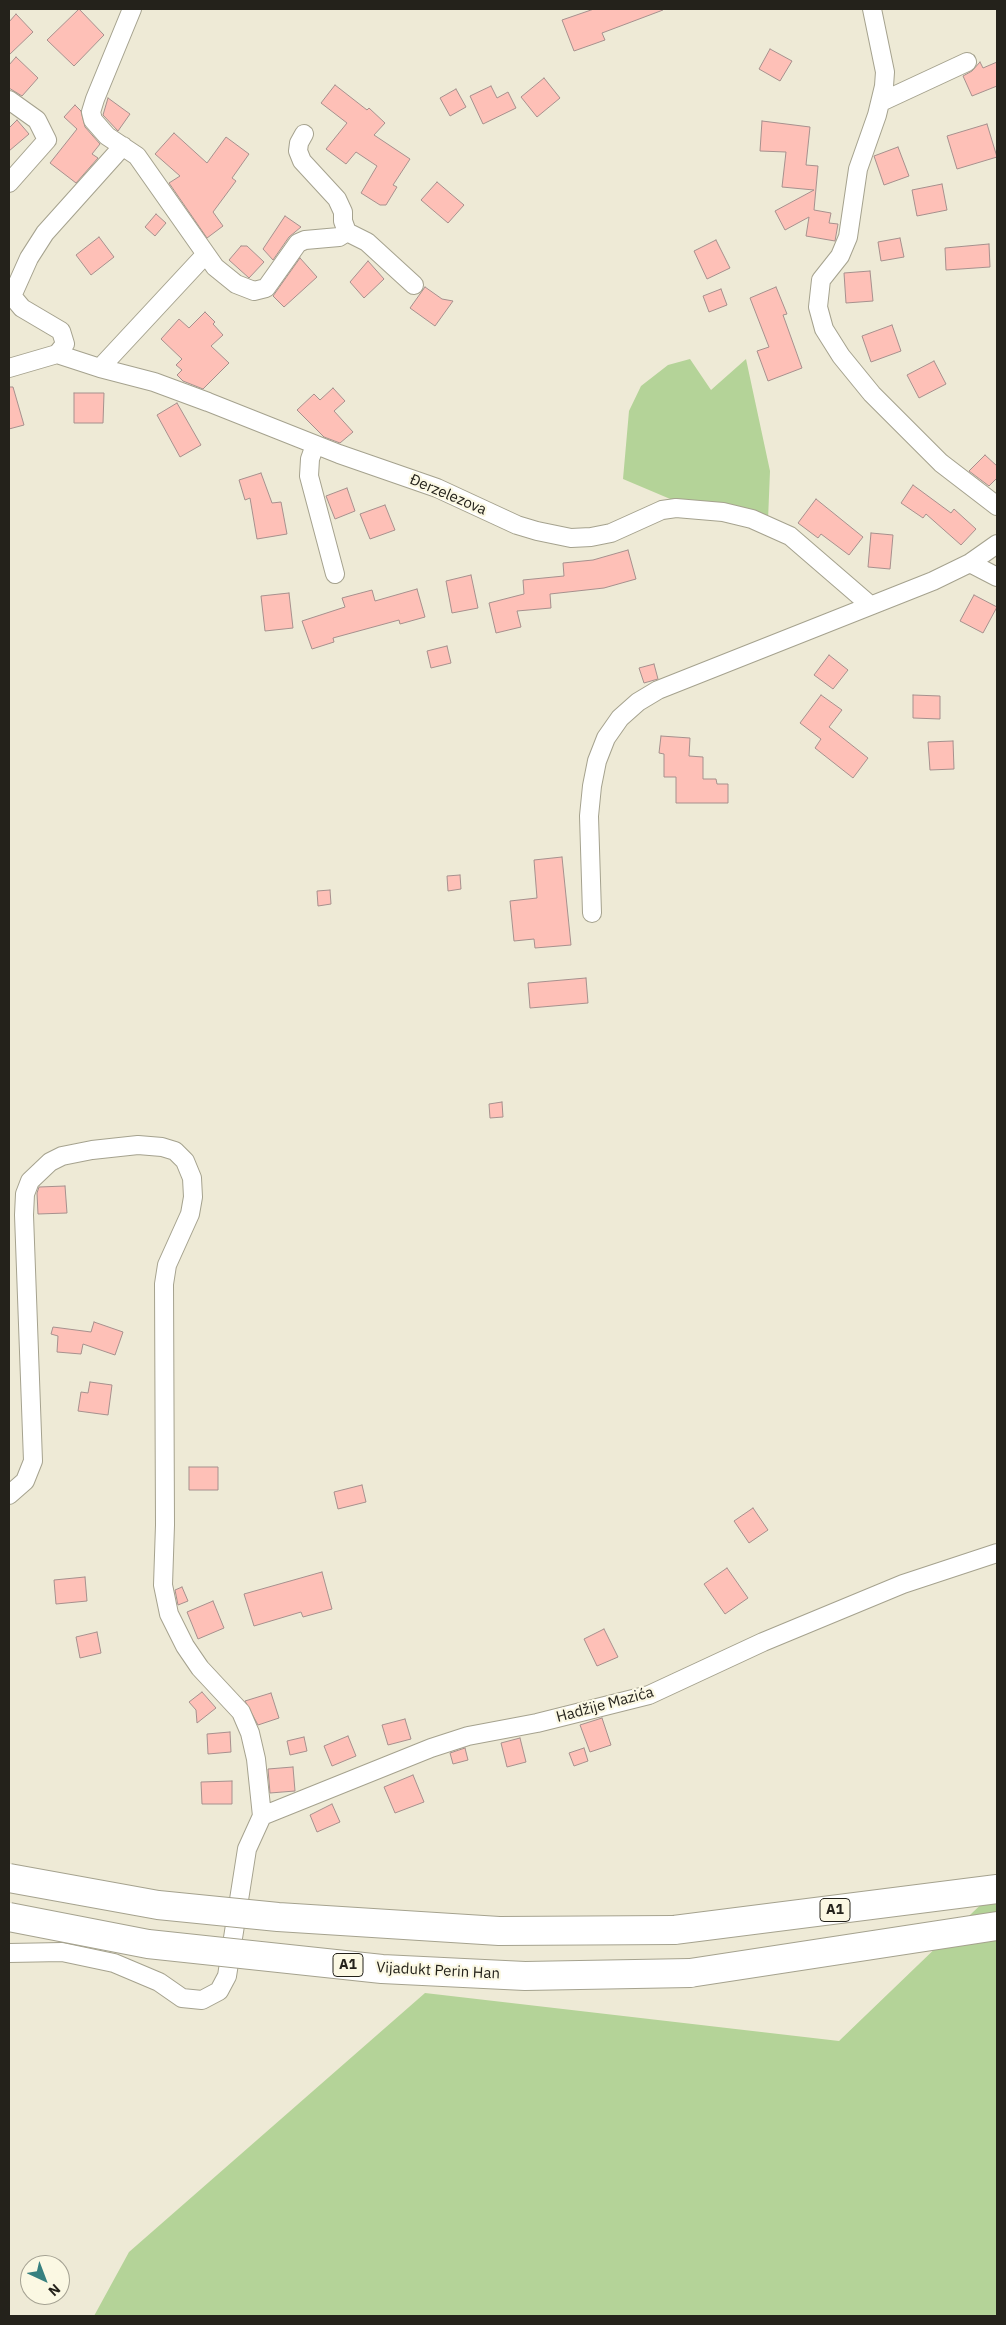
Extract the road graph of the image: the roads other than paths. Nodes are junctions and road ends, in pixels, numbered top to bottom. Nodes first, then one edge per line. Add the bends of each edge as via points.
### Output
1 (132, 9) edge
2 (872, 9) edge
3 (968, 62) dead end
4 (9, 100) edge
5 (881, 102) junction
6 (304, 134) dead end
7 (123, 146) junction
8 (9, 183) edge
9 (347, 232) junction
10 (206, 255) junction
11 (414, 285) dead end
12 (11, 295) edge
13 (57, 354) junction
14 (9, 368) edge
15 (100, 368) junction
16 (315, 445) junction
17 (997, 506) edge
18 (997, 544) edge
19 (970, 563) junction
20 (335, 574) dead end
21 (997, 577) edge
22 (870, 605) junction
23 (592, 913) dead end
24 (9, 1495) edge
25 (997, 1553) edge
26 (262, 1816) junction
27 (9, 1878) edge
28 (997, 1889) edge
29 (9, 1917) edge
30 (997, 1926) edge
31 (9, 1953) edge

1 - 7 street via 91,112 99,129
2 - 5 street via 885,72
3 - 5 street
4 - 8 street via 38,120 47,140
5 - 17 street via 858,169 848,237 840,256 821,280 818,307 824,329 841,356 904,428 941,463
6 - 9 street via 298,151 302,160 338,199
7 - 10 street via 137,156
7 - 12 street via 45,233
9 - 10 street via 339,237 298,243 266,288 254,291 236,284
9 - 11 street via 367,242
10 - 15 street
12 - 13 street via 22,308 61,331 65,344
13 - 14 street
13 - 15 street, Đerzelezova
15 - 16 street, Đerzelezova via 176,389
16 - 20 street via 309,476
16 - 22 street, Đerzelezova via 437,488 517,525 556,535 581,537 604,534 662,510 676,508 723,512 752,519 790,536
18 - 19 street
19 - 21 street
19 - 22 street
22 - 23 street via 658,690 620,718 606,738 592,786 589,816
24 - 26 street via 25,1482 33,1461 24,1215 25,1194 30,1180 62,1156 92,1150 138,1145 175,1151 185,1161 192,1178 193,1197 190,1214 168,1265 164,1284 165,1525 162,1585 169,1614 185,1646 200,1668 241,1712 256,1759
25 - 26 street, Hadžije Mazića via 902,1584 763,1642 649,1695 537,1723 468,1736
26 - 31 street via 247,1849 227,1976 219,1990 202,2000 182,1998 159,1982 114,1963 62,1952
27 - 28 highway, A1, bridge via 158,1906 499,1931 674,1930
29 - 30 highway, Vijadukt Perin Han / A1, bridge via 148,1944 382,1969 525,1976 690,1973

